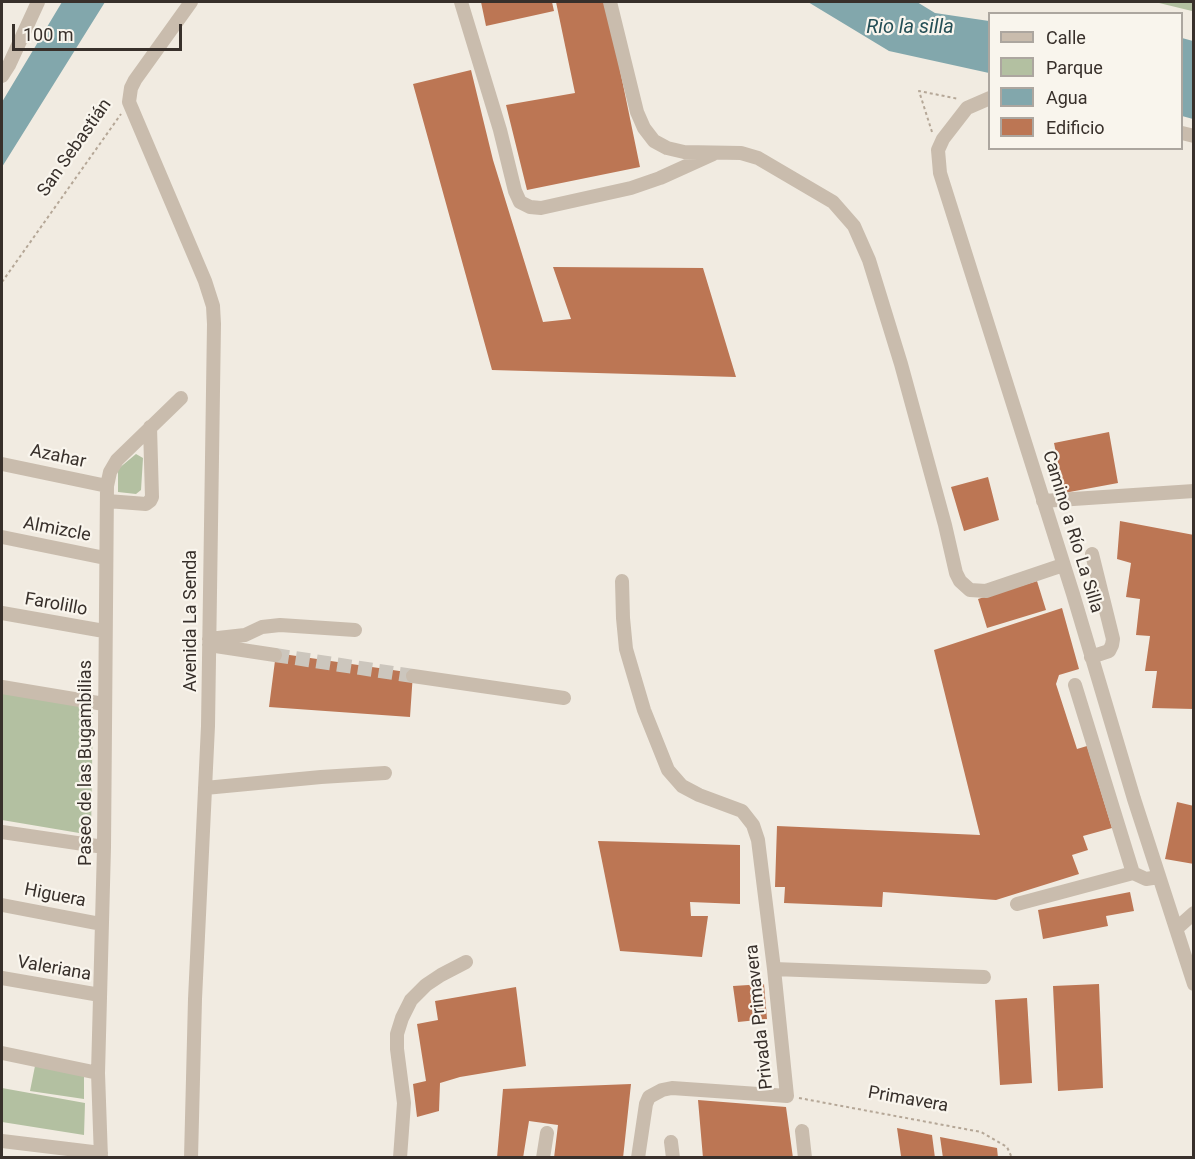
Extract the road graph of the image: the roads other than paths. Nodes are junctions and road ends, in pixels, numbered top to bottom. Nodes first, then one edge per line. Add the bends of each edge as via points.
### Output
1 (38, 2) edge
2 (191, 2) edge
3 (461, 2) edge
4 (610, 2) edge
5 (2, 76) edge
6 (983, 100) edge
7 (129, 102) joint
8 (715, 153) junction
9 (181, 398) dead end
10 (150, 427) junction
11 (2, 464) edge
12 (107, 486) junction
13 (1194, 491) edge
14 (107, 501) junction
15 (1043, 501) junction
16 (2, 537) edge
17 (1092, 554) dead end
18 (105, 558) junction
19 (1063, 565) junction
20 (622, 581) dead end
21 (2, 613) edge
22 (355, 630) dead end
23 (104, 632) junction
24 (209, 642) junction
25 (275, 655) tunnel mouth
26 (1091, 657) junction
27 (413, 676) tunnel mouth
28 (1076, 685) dead end
29 (2, 687) edge
30 (564, 698) dead end
31 (104, 704) junction
32 (385, 773) dead end
33 (205, 788) junction
34 (2, 832) edge
35 (104, 847) junction
36 (1133, 873) junction
37 (1159, 878) junction
38 (2, 904) edge
39 (1017, 904) dead end
40 (1194, 913) edge
41 (101, 924) junction
42 (1176, 930) junction
43 (466, 962) dead end
44 (774, 969) junction
45 (984, 977) dead end
46 (2, 978) edge
47 (1194, 984) edge
48 (100, 995) junction
49 (2, 1053) edge
50 (98, 1073) junction
51 (802, 1131) dead end
52 (547, 1133) dead end
53 (2, 1141) edge
54 (671, 1142) dead end
55 (101, 1156) edge
56 (191, 1158) edge
57 (400, 1158) edge
58 (543, 1158) edge
59 (638, 1158) edge
60 (674, 1158) edge
61 (805, 1158) edge

1 - 5 street
2 - 7 street, San Sebastián via 135,80
3 - 8 street via 520,202 541,208 631,188
4 - 8 street via 637,112 654,141 684,152
6 - 15 street, Camino a Río La Silla via 967,108 943,139 938,150 940,173
7 - 24 street, Avenida La Senda via 213,306
8 - 19 street via 741,153 758,158 833,202 846,214 869,260 960,581 970,590 986,591
9 - 10 street, Paseo de las Bugambilias
10 - 12 street, Paseo de las Bugambilias via 117,460
10 - 14 street via 150,501
11 - 12 street, Azahar
12 - 14 street, Paseo de las Bugambilias
13 - 15 street
14 - 18 street, Paseo de las Bugambilias
15 - 19 street, Camino a Río La Silla
16 - 18 street, Almizcle
17 - 26 street via 1113,639 1109,651
18 - 23 street, Paseo de las Bugambilias
19 - 26 street, Camino a Río La Silla
20 - 44 street, Privada Primavera via 626,649 668,770 682,786 742,812 753,825
21 - 23 street, Farolillo
22 - 24 street via 280,625
23 - 31 street, Paseo de las Bugambilias
24 - 25 street
24 - 33 street, Avenida La Senda
26 - 37 street, Camino a Río La Silla
27 - 30 street
28 - 36 street
29 - 31 street
31 - 35 street, Paseo de las Bugambilias
32 - 33 street
33 - 56 street, Avenida La Senda
34 - 35 street
35 - 41 street, Paseo de las Bugambilias
36 - 37 street via 1146,879
36 - 39 street
37 - 42 street, Camino a Río La Silla
38 - 41 street, Higuera
40 - 42 street
41 - 48 street, Paseo de las Bugambilias
42 - 47 street, Camino a Río La Silla
43 - 57 street via 426,985 411,1000 402,1018 397,1034 404,1103
44 - 45 street
44 - 59 street, Privada Primavera via 787,1096 672,1088 656,1092 646,1104
46 - 48 street, Valeriana
48 - 50 street, Paseo de las Bugambilias
49 - 50 street
50 - 55 street, Paseo de las Bugambilias
51 - 61 street
52 - 58 street
53 - 55 street
54 - 60 street

